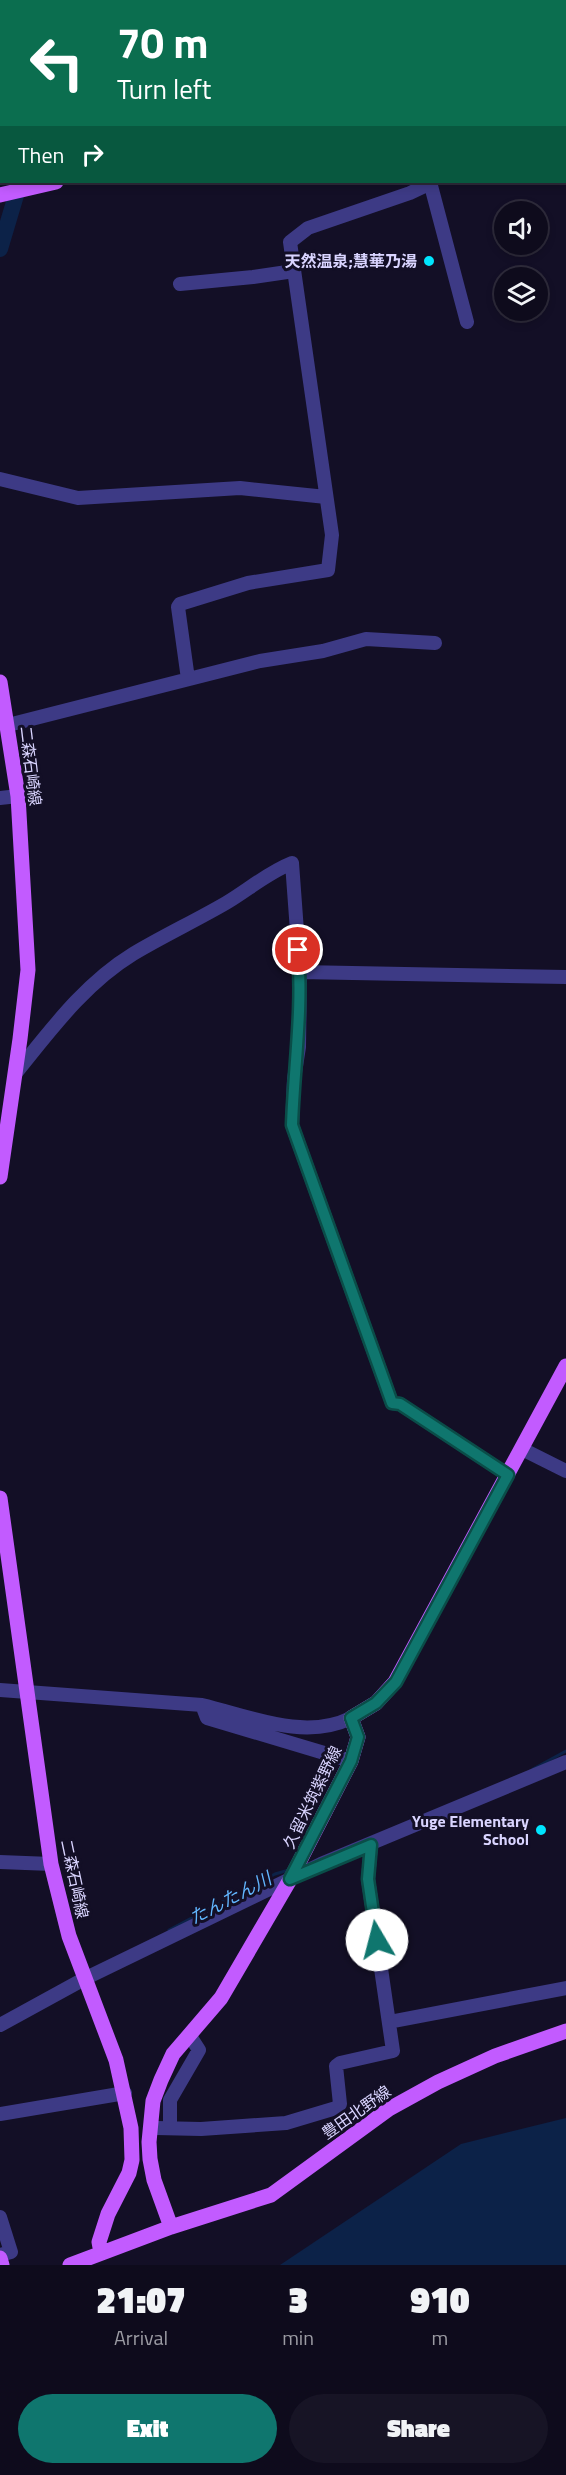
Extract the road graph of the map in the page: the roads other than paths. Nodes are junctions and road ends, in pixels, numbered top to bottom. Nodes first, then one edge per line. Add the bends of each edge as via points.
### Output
1 (52, 183) edge
2 (428, 183) edge
3 (430, 183) edge
4 (0, 195) edge
5 (294, 270) junction
6 (180, 284) dead end
7 (467, 322) dead end
8 (0, 479) edge
9 (326, 497) junction
10 (435, 643) dead end
11 (189, 679) junction
12 (0, 682) edge
13 (8, 725) junction
14 (18, 796) junction
15 (0, 798) edge
16 (300, 972) junction
17 (566, 977) edge
18 (15, 1074) junction
19 (3, 1134) edge
20 (0, 1177) edge
21 (564, 1373) edge
22 (522, 1449) junction
23 (566, 1471) edge
24 (508, 1475) junction
25 (0, 1498) edge
26 (0, 1690) edge
27 (27, 1693) junction
28 (201, 1705) junction
29 (351, 1718) junction
30 (351, 1761) junction
31 (566, 1762) edge
32 (371, 1845) junction
33 (0, 1862) edge
34 (51, 1864) junction
35 (291, 1878) junction
36 (84, 1979) junction
37 (566, 1988) edge
38 (389, 2022) junction
39 (0, 2025) edge
40 (566, 2031) edge
41 (190, 2036) junction
42 (125, 2093) junction
43 (0, 2114) edge
44 (150, 2128) junction
45 (0, 2217) edge
46 (171, 2227) junction
47 (101, 2253) junction
48 (1, 2260) edge
49 (70, 2265) edge

1 - 4 main road
2 - 5 street via 308,228 290,242
3 - 7 street
5 - 6 street
5 - 9 street
8 - 9 street via 78,498 240,488
9 - 11 street via 332,535 328,570 248,583 180,604
10 - 11 street via 366,639
11 - 13 street
12 - 13 main road, 二森石崎線
13 - 14 main road, 二森石崎線
14 - 15 street
14 - 18 main road, 二森石崎線 via 28,970
16 - 17 street
16 - 18 street via 292,862 132,955 99,979
16 - 24 street via 292,1125 392,1403 400,1404
18 - 19 main road, 二森石崎線
19 - 20 main road, 二森石崎線
21 - 22 main road
22 - 23 street
22 - 24 main road
24 - 29 main road via 396,1682 376,1703
25 - 27 main road, 二森石崎線
26 - 27 street
27 - 28 street
27 - 34 main road, 二森石崎線
28 - 29 street via 302,1728 334,1725
28 - 30 street via 207,1718
29 - 30 main road, 久留米筑紫野線 via 358,1737
30 - 35 main road, 久留米筑紫野線
31 - 32 street
32 - 35 street
32 - 38 street via 368,1879
33 - 34 street
34 - 36 main road, 二森石崎線
35 - 36 street
35 - 41 main road, 久留米筑紫野線 via 221,1998
36 - 39 street
36 - 42 main road, 二森石崎線
37 - 38 street
38 - 44 street via 393,2051 336,2067 340,2104 336,2108 286,2124
40 - 46 main road, 豊田北野線 via 495,2056 389,2109 271,2195
41 - 44 street via 199,2050
41 - 46 main road, 久留米筑紫野線 via 173,2054 161,2080 150,2124 154,2180
42 - 43 street
42 - 44 main road, 二森石崎線
44 - 47 main road, 二森石崎線 via 108,2214 99,2242
45 - 48 street via 11,2252
46 - 47 main road
47 - 49 main road

